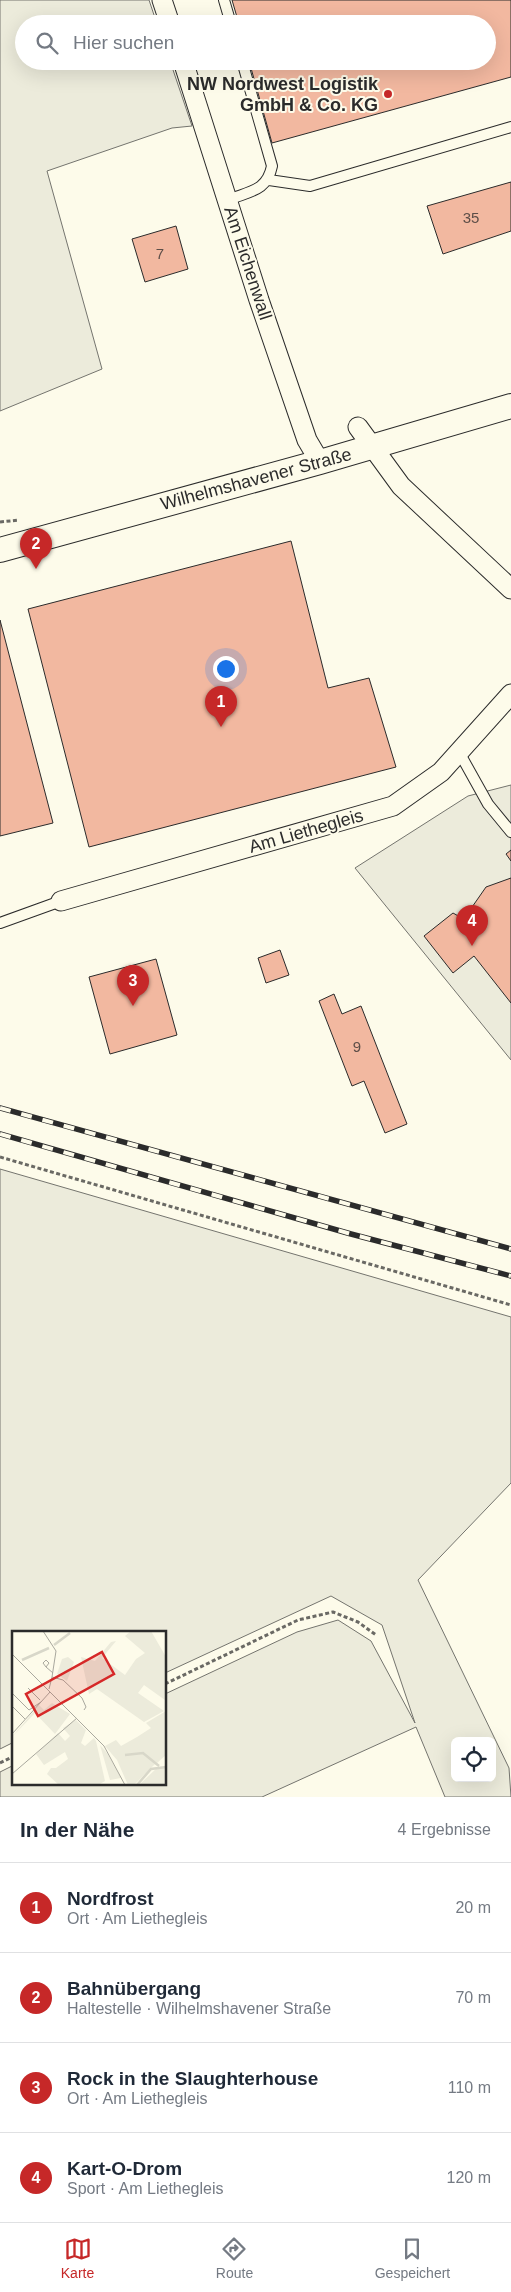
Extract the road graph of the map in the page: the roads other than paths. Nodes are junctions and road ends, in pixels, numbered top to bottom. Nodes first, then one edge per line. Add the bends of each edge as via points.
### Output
1 (162, 0) edge
2 (224, 0) edge
3 (167, 15) edge
4 (228, 15) edge
5 (185, 70) edge
6 (245, 70) edge
7 (511, 127) edge
8 (270, 180) junction
9 (228, 200) junction
10 (511, 406) edge
11 (358, 427) dead end
12 (373, 447) junction
13 (320, 462) junction
14 (0, 550) edge
15 (511, 589) edge
16 (511, 694) edge
17 (459, 752) junction
18 (511, 832) edge
19 (61, 901) joint
20 (0, 922) edge

1 - 3 street
2 - 4 lane
5 - 9 street, Am Eichenwall
6 - 8 lane via 272,166
7 - 8 lane via 310,186
8 - 9 lane
9 - 13 street, Am Eichenwall via 307,440
10 - 12 street, Wilhelmshavener Straße
11 - 12 street
12 - 13 street, Wilhelmshavener Straße
12 - 15 street via 401,486
13 - 14 street, Wilhelmshavener Straße
16 - 17 street, Am Liethegleis
17 - 18 lane via 488,804
17 - 19 street, Am Liethegleis via 441,772 393,806
19 - 20 lane

